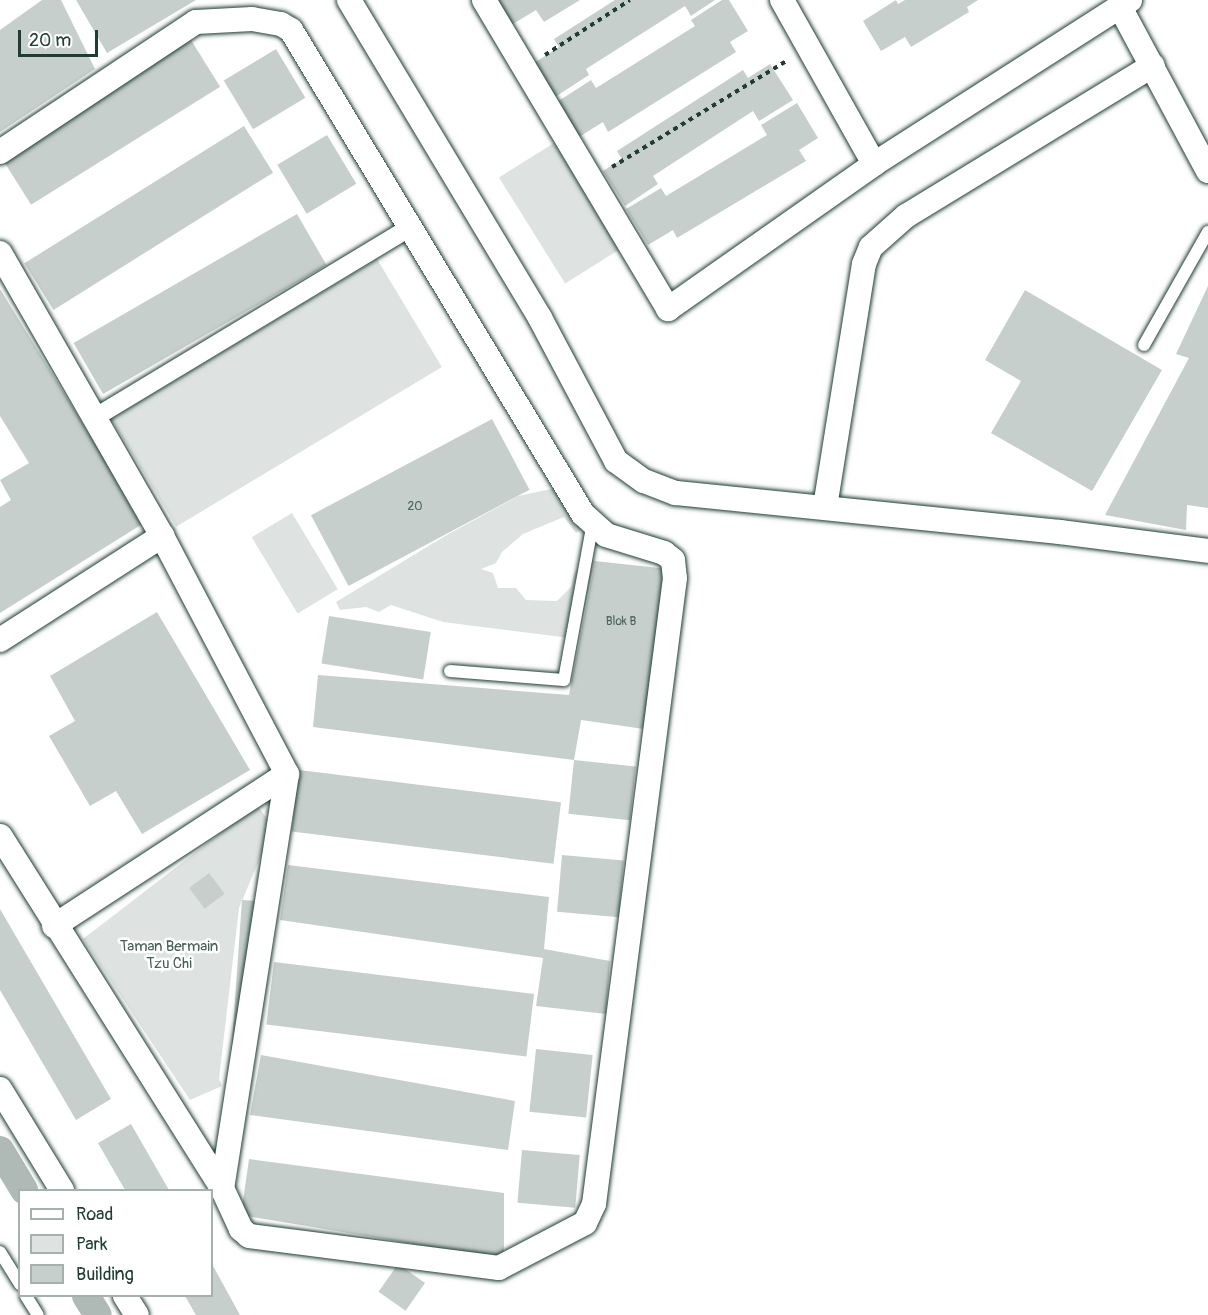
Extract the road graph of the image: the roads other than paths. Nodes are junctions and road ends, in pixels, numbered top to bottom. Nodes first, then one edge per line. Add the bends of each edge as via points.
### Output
1 (349, 0) edge
2 (484, 0) edge
3 (782, 0) edge
4 (1125, 3) edge
5 (1152, 65) junction
6 (0, 152) edge
7 (874, 164) junction
8 (1208, 171) edge
9 (411, 227) junction
10 (1208, 232) edge
11 (0, 253) edge
12 (1144, 345) dead end
13 (94, 418) junction
14 (825, 507) junction
15 (593, 522) junction
16 (162, 536) junction
17 (1208, 551) edge
18 (0, 640) edge
19 (450, 671) dead end
20 (286, 774) junction
21 (0, 836) edge
22 (54, 926) junction
23 (0, 1089) edge
24 (222, 1188) junction
25 (61, 1189) edge
26 (0, 1252) edge
27 (18, 1281) edge
28 (27, 1297) edge
29 (126, 1297) edge
30 (38, 1315) edge
31 (137, 1315) edge

1 - 14 street via 540,318 616,461 645,481 676,493
2 - 7 street via 668,309
3 - 7 street
4 - 5 street
4 - 7 street
5 - 8 street
5 - 14 street via 906,216 871,247 864,264
6 - 9 street via 196,22 232,18 272,21 297,35
9 - 13 street
9 - 15 street via 580,509
10 - 12 lane
11 - 13 street
13 - 16 street
14 - 17 street
15 - 19 lane via 564,680
15 - 24 street via 620,540 664,553 675,568 594,1204 585,1223 499,1268 249,1236 241,1229
16 - 18 street
16 - 20 street
20 - 22 street
20 - 24 street
21 - 22 street
22 - 24 street
23 - 25 street
26 - 27 lane
28 - 30 lane
29 - 31 street

